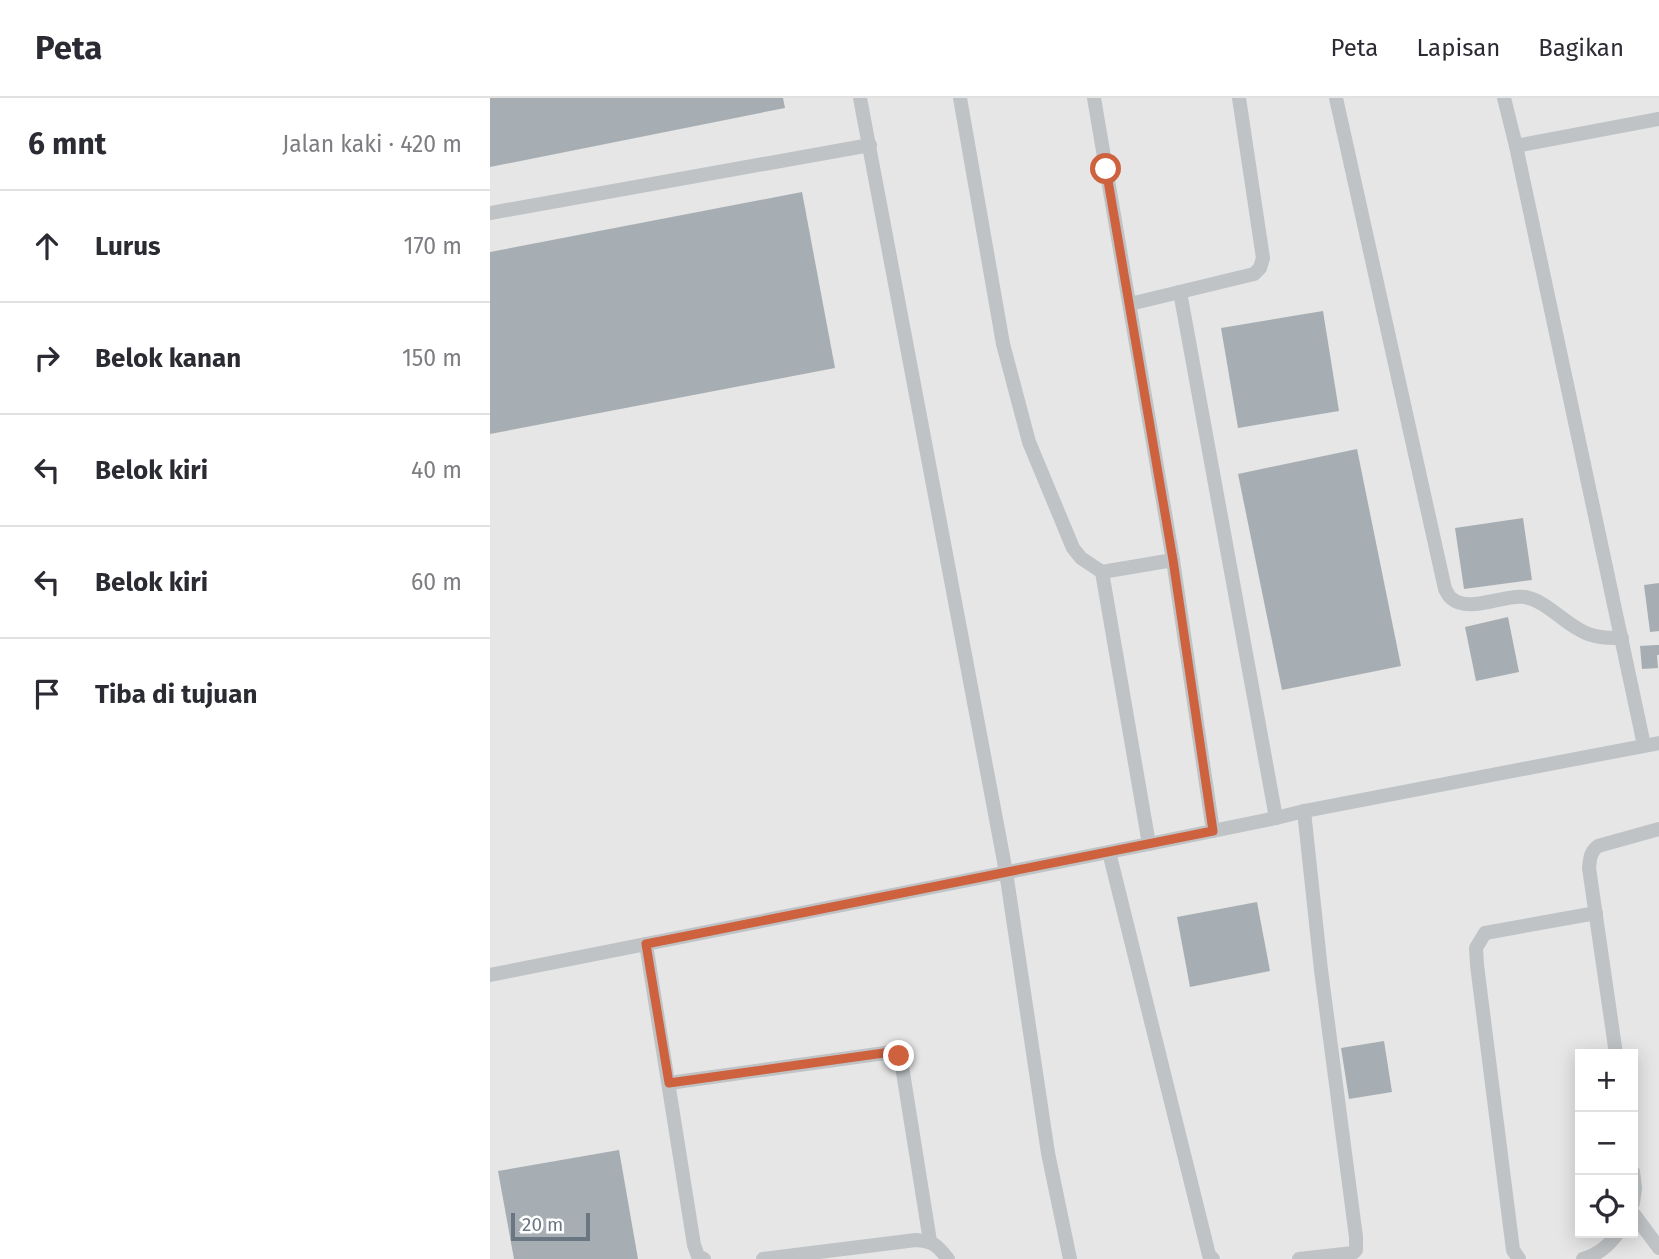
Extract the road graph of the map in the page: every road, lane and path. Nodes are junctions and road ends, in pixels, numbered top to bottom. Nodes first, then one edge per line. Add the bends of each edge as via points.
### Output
1 (860, 98) edge
2 (960, 98) edge
3 (1094, 98) edge
4 (1239, 98) edge
5 (1336, 98) edge
6 (1504, 98) edge
7 (1659, 118) edge
8 (870, 145) junction
9 (1516, 146) junction
10 (490, 213) edge
11 (1180, 292) junction
12 (1129, 304) junction
13 (1173, 560) junction
14 (1102, 572) junction
15 (1622, 638) junction
16 (1659, 743) edge
17 (1644, 746) junction
18 (1304, 811) junction
19 (1276, 818) junction
20 (1659, 829) edge
21 (1213, 831) junction
22 (1149, 844) junction
23 (1109, 852) junction
24 (1006, 872) junction
25 (1596, 913) junction
26 (646, 944) junction
27 (490, 975) edge
28 (1615, 1049) edge
29 (669, 1083) junction
30 (1638, 1220) edge
31 (1614, 1238) edge
32 (929, 1241) junction
33 (1659, 1248) edge
34 (1358, 1254) edge
35 (704, 1259) edge
36 (763, 1259) edge
37 (948, 1259) edge
38 (1070, 1259) edge
39 (1213, 1259) edge
40 (1299, 1259) edge
41 (1519, 1259) edge
42 (1583, 1259) edge

1 - 8 lane
2 - 14 lane via 1003,344 1029,442 1073,548
3 - 12 lane
4 - 11 lane via 1264,258 1254,274
5 - 15 lane via 1445,589 1464,605 1526,597 1580,630 1599,638
6 - 9 lane
7 - 9 lane
8 - 10 lane
8 - 24 lane
9 - 15 lane
11 - 12 lane
11 - 19 lane
12 - 13 lane
13 - 14 lane
13 - 21 lane
14 - 22 lane
15 - 17 lane
16 - 17 lane
17 - 18 lane
18 - 19 lane
18 - 34 lane
19 - 21 lane
20 - 25 lane via 1594,850 1589,868
21 - 22 lane
22 - 23 lane
23 - 24 lane
23 - 39 lane
24 - 26 lane
24 - 38 lane via 1048,1153
25 - 28 lane
25 - 41 lane via 1485,933 1476,948 1513,1250
26 - 27 lane
26 - 29 lane
29 - 32 lane via 895,1052 901,1059
29 - 35 lane via 694,1245
30 - 33 lane
31 - 42 lane via 1608,1247
32 - 36 lane
32 - 37 lane
34 - 40 lane

